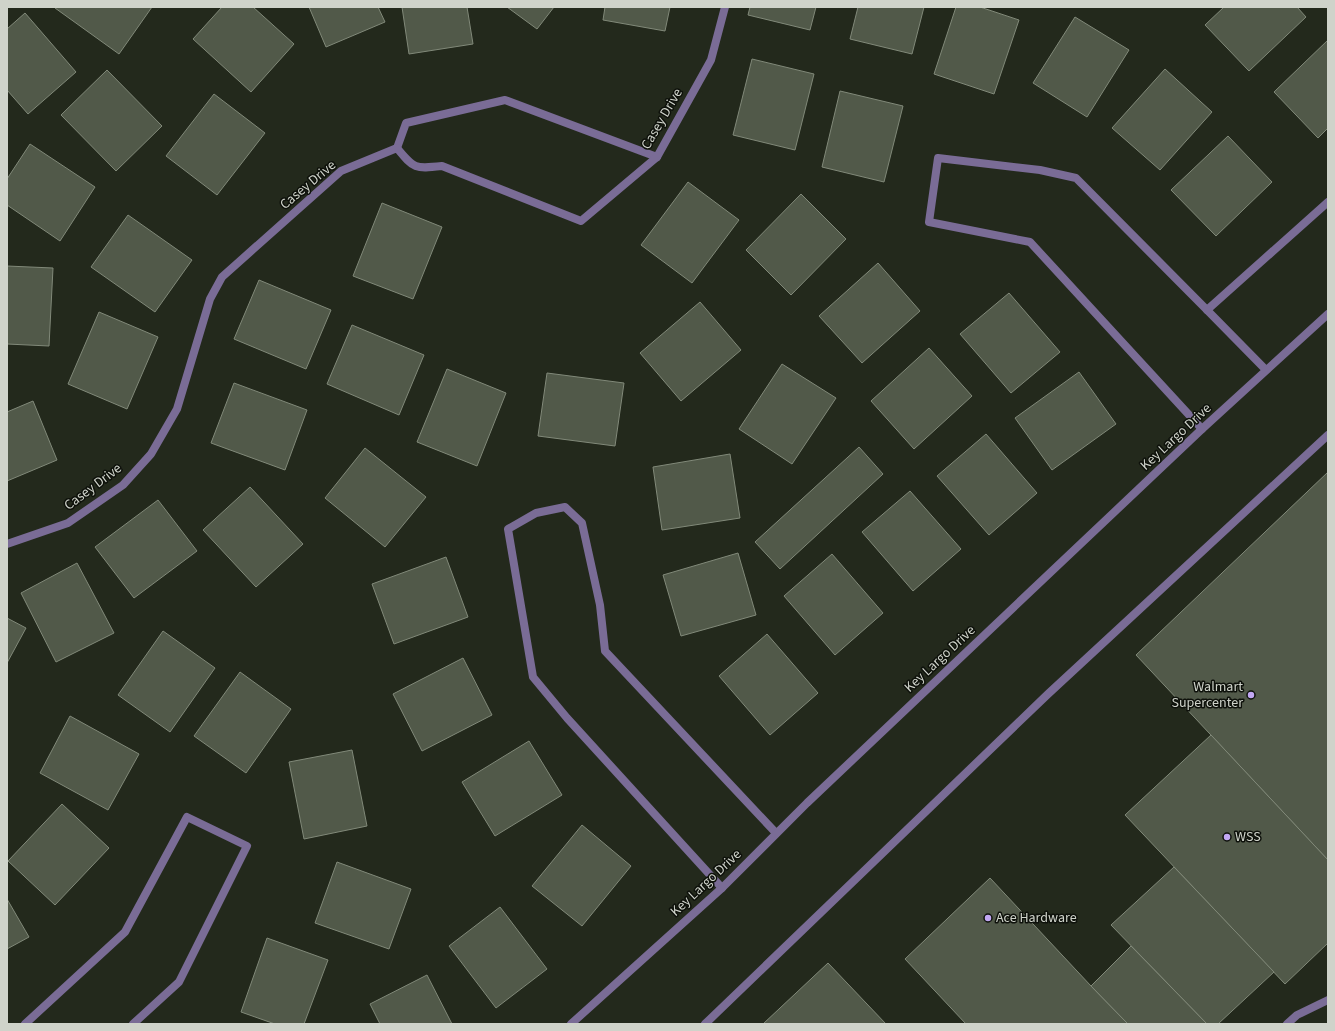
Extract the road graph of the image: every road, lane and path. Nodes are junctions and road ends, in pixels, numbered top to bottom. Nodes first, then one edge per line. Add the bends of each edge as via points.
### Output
1 (725, 7) edge
2 (397, 148) junction
3 (657, 158) junction
4 (1328, 202) edge
5 (1207, 310) junction
6 (1328, 314) edge
7 (1266, 370) junction
8 (1202, 430) junction
9 (1328, 435) edge
10 (7, 544) edge
11 (776, 833) junction
12 (722, 888) junction
13 (1328, 1000) edge
14 (25, 1024) edge
15 (133, 1024) edge
16 (571, 1024) edge
17 (705, 1024) edge
18 (1287, 1024) edge

1 - 3 street, Casey Drive via 710,60
2 - 3 street via 406,123 505,100
2 - 3 street, Casey Drive via 409,163 421,168 442,166 581,221
2 - 10 street, Casey Drive via 341,171 222,277 210,299 177,409 151,454 124,485 68,523
4 - 5 street
5 - 7 street
5 - 8 street via 1076,178 1040,170 938,158 929,222 1030,242
6 - 7 street, Key Largo Drive
7 - 8 street, Key Largo Drive
8 - 11 street, Key Largo Drive
9 - 17 street via 1048,694
11 - 12 street, Key Largo Drive
11 - 12 street via 605,651 600,605 582,523 565,507 536,513 508,529 533,677 567,718
12 - 16 street, Key Largo Drive
13 - 18 street via 1297,1015
14 - 15 street via 125,932 187,817 247,846 179,982

